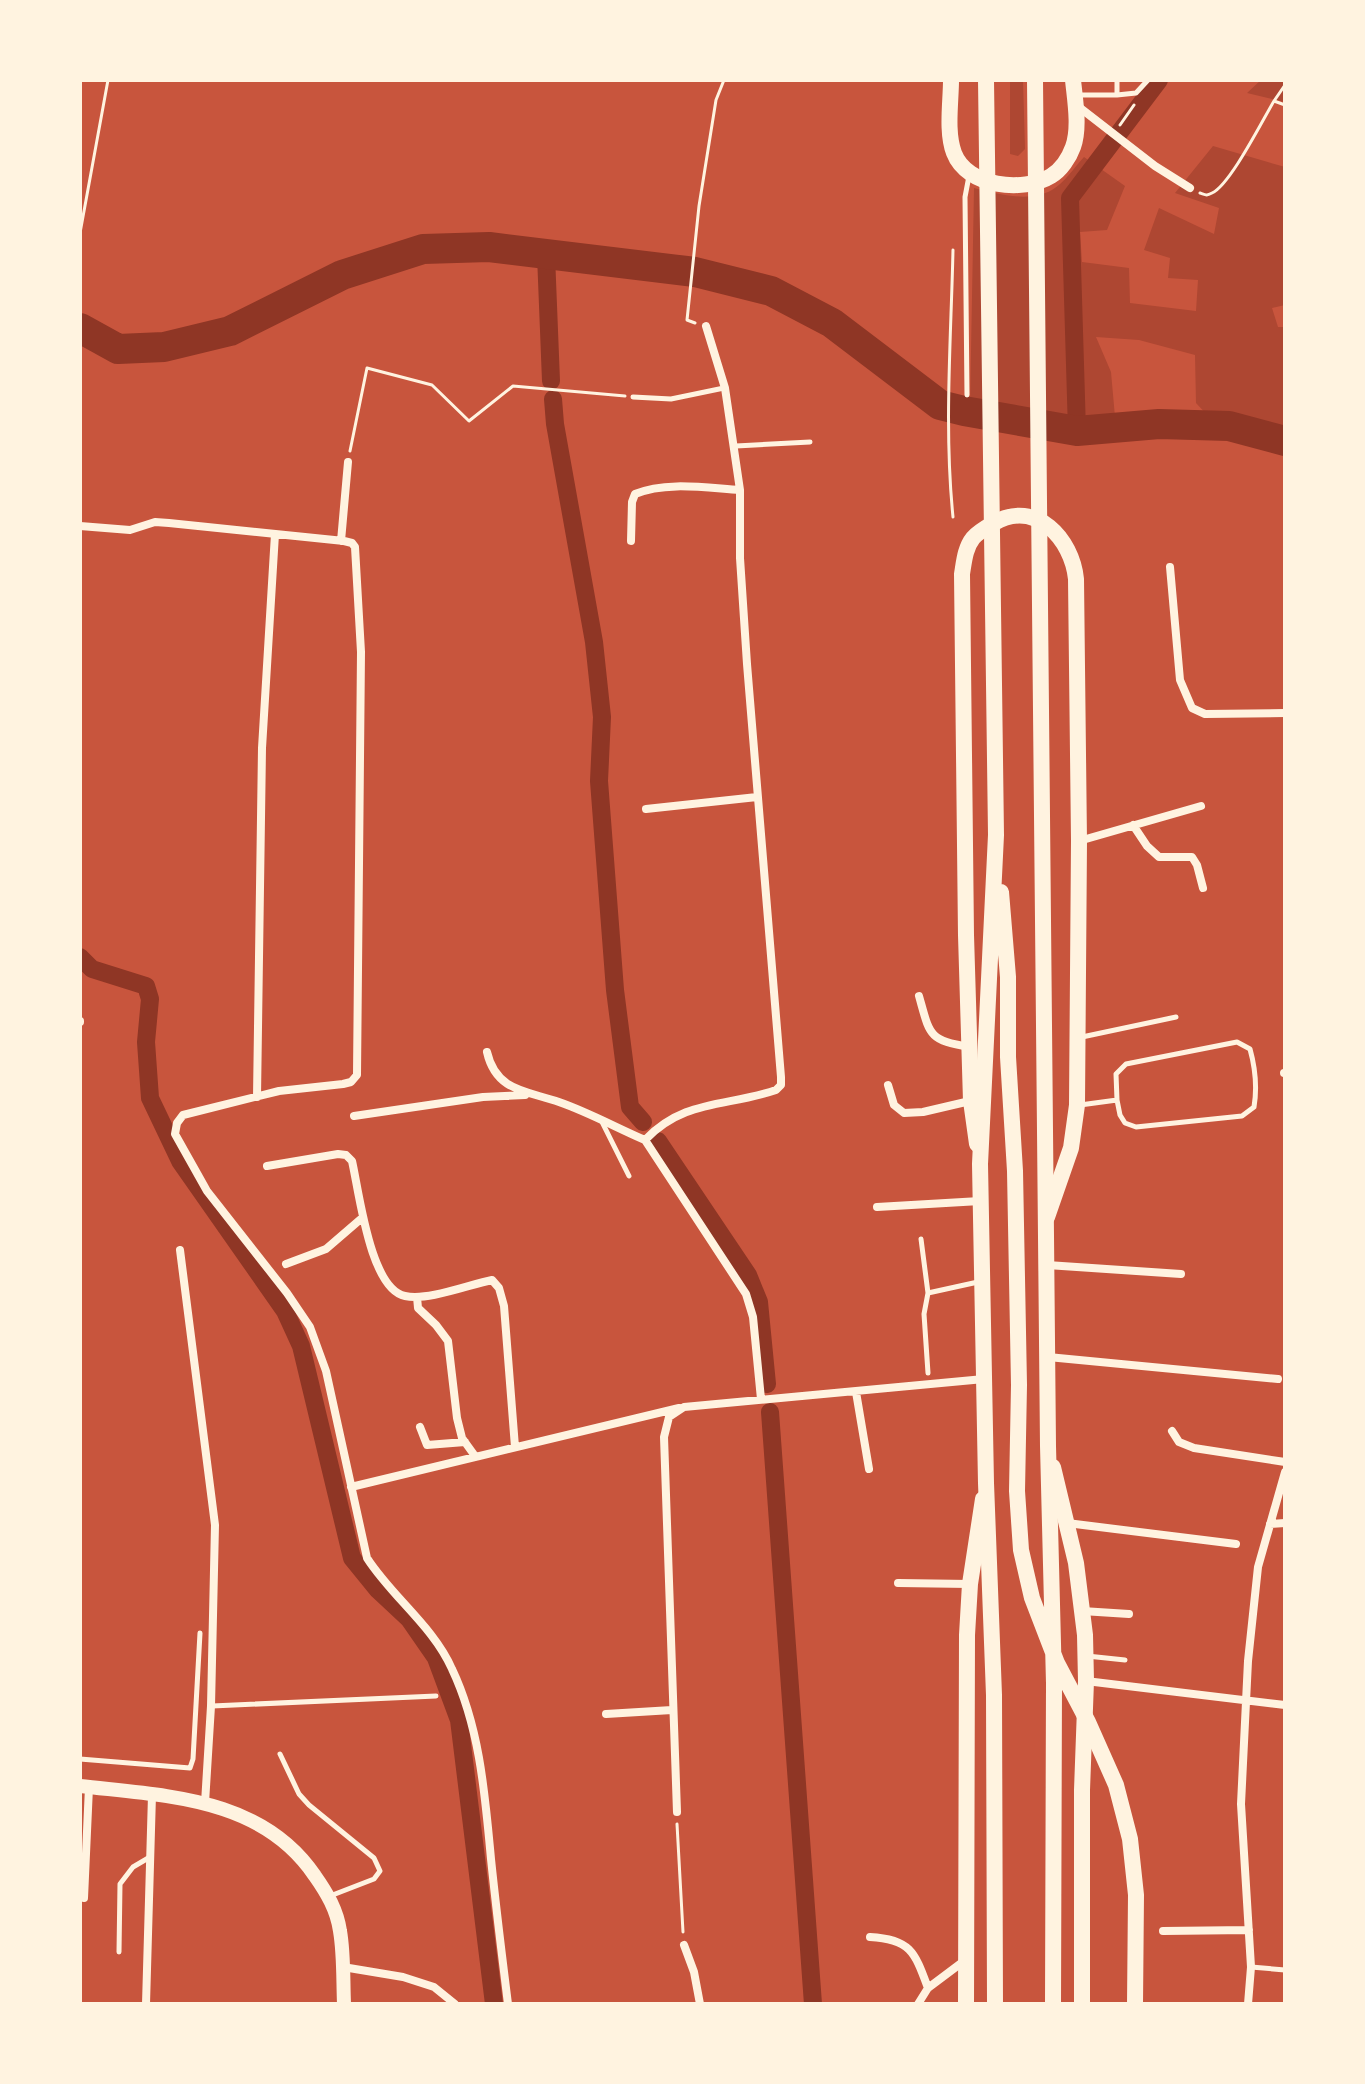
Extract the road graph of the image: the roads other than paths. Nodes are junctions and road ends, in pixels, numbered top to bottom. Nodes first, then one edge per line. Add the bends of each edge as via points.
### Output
1 (951, 80) edge
2 (986, 80) edge
3 (1035, 80) edge
4 (1117, 80) edge
5 (1148, 80) edge
6 (1074, 93) edge
7 (1117, 95) junction
8 (970, 172) junction
9 (1190, 188) road end
10 (706, 326) road end
11 (725, 388) junction
12 (967, 395) dead end
13 (633, 397) road end
14 (810, 442) dead end
15 (736, 446) junction
16 (348, 462) road end
17 (740, 490) junction
18 (80, 526) edge
19 (275, 534) junction
20 (341, 541) junction
21 (631, 541) dead end
22 (1170, 567) dead end
23 (1285, 713) edge
24 (757, 797) junction
25 (1201, 806) dead end
26 (646, 809) dead end
27 (1133, 825) junction
28 (996, 835) junction
29 (1079, 841) junction
30 (1203, 888) dead end
31 (919, 996) dead end
32 (1176, 1017) dead end
33 (1077, 1038) junction
34 (969, 1047) junction
35 (487, 1052) dead end
36 (888, 1085) dead end
37 (526, 1094) junction
38 (257, 1097) junction
39 (1117, 1100) junction
40 (971, 1101) junction
41 (1077, 1105) junction
42 (354, 1116) dead end
43 (601, 1121) junction
44 (645, 1140) junction
45 (980, 1164) junction
46 (267, 1166) dead end
47 (629, 1176) dead end
48 (981, 1201) junction
49 (877, 1207) dead end
50 (362, 1218) junction
51 (1046, 1218) junction
52 (921, 1239) dead end
53 (180, 1250) dead end
54 (286, 1264) dead end
55 (1047, 1265) junction
56 (1181, 1274) dead end
57 (983, 1281) junction
58 (928, 1293) junction
59 (417, 1297) junction
60 (1048, 1357) junction
61 (928, 1373) dead end
62 (985, 1379) junction
63 (1278, 1379) dead end
64 (856, 1392) junction
65 (761, 1399) junction
66 (684, 1407) junction
67 (420, 1427) dead end
68 (1172, 1431) dead end
69 (465, 1442) junction
70 (1048, 1446) junction
71 (515, 1447) junction
72 (475, 1456) junction
73 (1285, 1462) edge
74 (869, 1469) dead end
75 (1285, 1472) edge
76 (986, 1483) junction
77 (351, 1487) junction
78 (1066, 1523) junction
79 (1285, 1523) edge
80 (1270, 1524) junction
81 (1236, 1544) dead end
82 (898, 1583) dead end
83 (970, 1584) junction
84 (1082, 1611) junction
85 (1129, 1614) dead end
86 (200, 1633) dead end
87 (1086, 1656) junction
88 (1125, 1660) dead end
89 (1086, 1681) junction
90 (436, 1696) dead end
91 (1248, 1700) junction
92 (1285, 1705) edge
93 (211, 1706) junction
94 (672, 1710) junction
95 (606, 1714) dead end
96 (280, 1754) dead end
97 (80, 1759) edge
98 (84, 1787) edge
99 (152, 1795) junction
100 (205, 1803) junction
101 (677, 1812) road end
102 (151, 1857) junction
103 (329, 1897) junction
104 (84, 1898) dead end
105 (1249, 1930) junction
106 (1163, 1931) dead end
107 (870, 1937) dead end
108 (684, 1945) road end
109 (119, 1952) dead end
110 (964, 1961) junction
111 (342, 1967) junction
112 (1251, 1967) junction
113 (1285, 1970) edge
114 (928, 1988) junction
115 (146, 2004) edge
116 (344, 2004) edge
117 (455, 2004) edge
118 (508, 2004) edge
119 (700, 2004) edge
120 (918, 2004) edge
121 (966, 2004) edge
122 (995, 2004) edge
123 (1053, 2004) edge
124 (1082, 2004) edge
125 (1135, 2004) edge
126 (1248, 2004) edge

1 - 8 main road via 953,152
2 - 28 main road
3 - 51 main road
4 - 7 lane
5 - 7 lane via 1136,93
6 - 7 lane
6 - 8 main road via 1074,146 1049,177 1009,185 986,182
6 - 9 street via 1114,133
8 - 12 lane via 965,197
10 - 11 street
11 - 13 lane via 671,399
11 - 15 street
14 - 15 lane
15 - 17 street
16 - 20 street
17 - 21 street via 679,487 635,494
17 - 24 street
18 - 19 street via 130,530 155,522
19 - 20 street
19 - 38 street via 262,760
20 - 38 street via 355,547 361,652 357,1075 343,1084
22 - 23 street via 1180,680 1192,708 1205,714
24 - 26 street
24 - 44 street via 781,1085 761,1095 676,1114
25 - 27 street
27 - 29 street
27 - 30 street via 1159,857 1192,857
28 - 45 main road
28 - 125 main road via 1015,1171 1021,1550 1032,1598 1116,1785 1130,1839 1136,1895
29 - 33 main road
29 - 34 main road via 1075,563 1048,526 1028,517 1002,518 974,536 962,574
31 - 34 street via 934,1037
32 - 33 lane
33 - 41 main road
34 - 40 main road
35 - 37 street via 493,1071
36 - 40 street via 894,1105 904,1113
37 - 42 street
37 - 43 street
38 - 77 street via 183,1115 175,1134 207,1191 310,1327 326,1371
39 - 39 lane via 1116,1074 1126,1064 1237,1042 1250,1049 1255,1100 1242,1116 1136,1127 1125,1123
39 - 41 lane
40 - 45 main road
41 - 51 main road via 1071,1148
43 - 44 street
43 - 47 lane
44 - 65 street via 746,1294
45 - 48 main road
46 - 50 street via 346,1155 352,1161
48 - 49 street
48 - 57 main road
50 - 54 street via 326,1249
50 - 59 street via 389,1287 402,1296
51 - 55 main road
52 - 58 lane
53 - 93 street via 215,1525
55 - 56 street
55 - 60 main road
57 - 58 lane
57 - 62 main road
58 - 61 lane
59 - 69 street via 418,1308 448,1341
59 - 71 street via 492,1280 499,1288
60 - 63 street
60 - 70 main road
62 - 64 street
62 - 76 main road
64 - 65 street
64 - 74 street
65 - 66 street
66 - 71 street
66 - 94 street via 669,1417 664,1437
67 - 69 street via 427,1445
68 - 73 street via 1179,1442 1194,1448
69 - 72 street
70 - 78 main road
70 - 123 main road
71 - 72 street
72 - 77 street
75 - 80 street
76 - 83 main road
76 - 122 main road via 994,1695
77 - 118 street via 367,1558 452,1668 470,1721 483,1778
78 - 81 street
78 - 84 main road
79 - 80 street
80 - 91 street via 1258,1567
82 - 83 street
83 - 110 main road
84 - 85 street
84 - 87 main road
86 - 97 lane via 190,1768
87 - 88 lane
87 - 89 main road
89 - 91 street
89 - 124 main road
90 - 93 lane
91 - 92 street
91 - 105 street via 1241,1804
93 - 100 street
94 - 95 street
94 - 101 street
96 - 103 lane via 299,1794 379,1865 374,1879
98 - 99 street
98 - 104 street
99 - 100 street
99 - 102 street
100 - 103 street via 267,1827 300,1853
102 - 109 lane via 133,1867 120,1884
102 - 115 street
103 - 111 street via 340,1930
105 - 106 street
105 - 112 street
107 - 114 street via 908,1946
108 - 119 street
110 - 114 street
110 - 121 main road
111 - 116 street
111 - 117 street via 434,1987
112 - 113 lane
112 - 126 street
114 - 120 street

